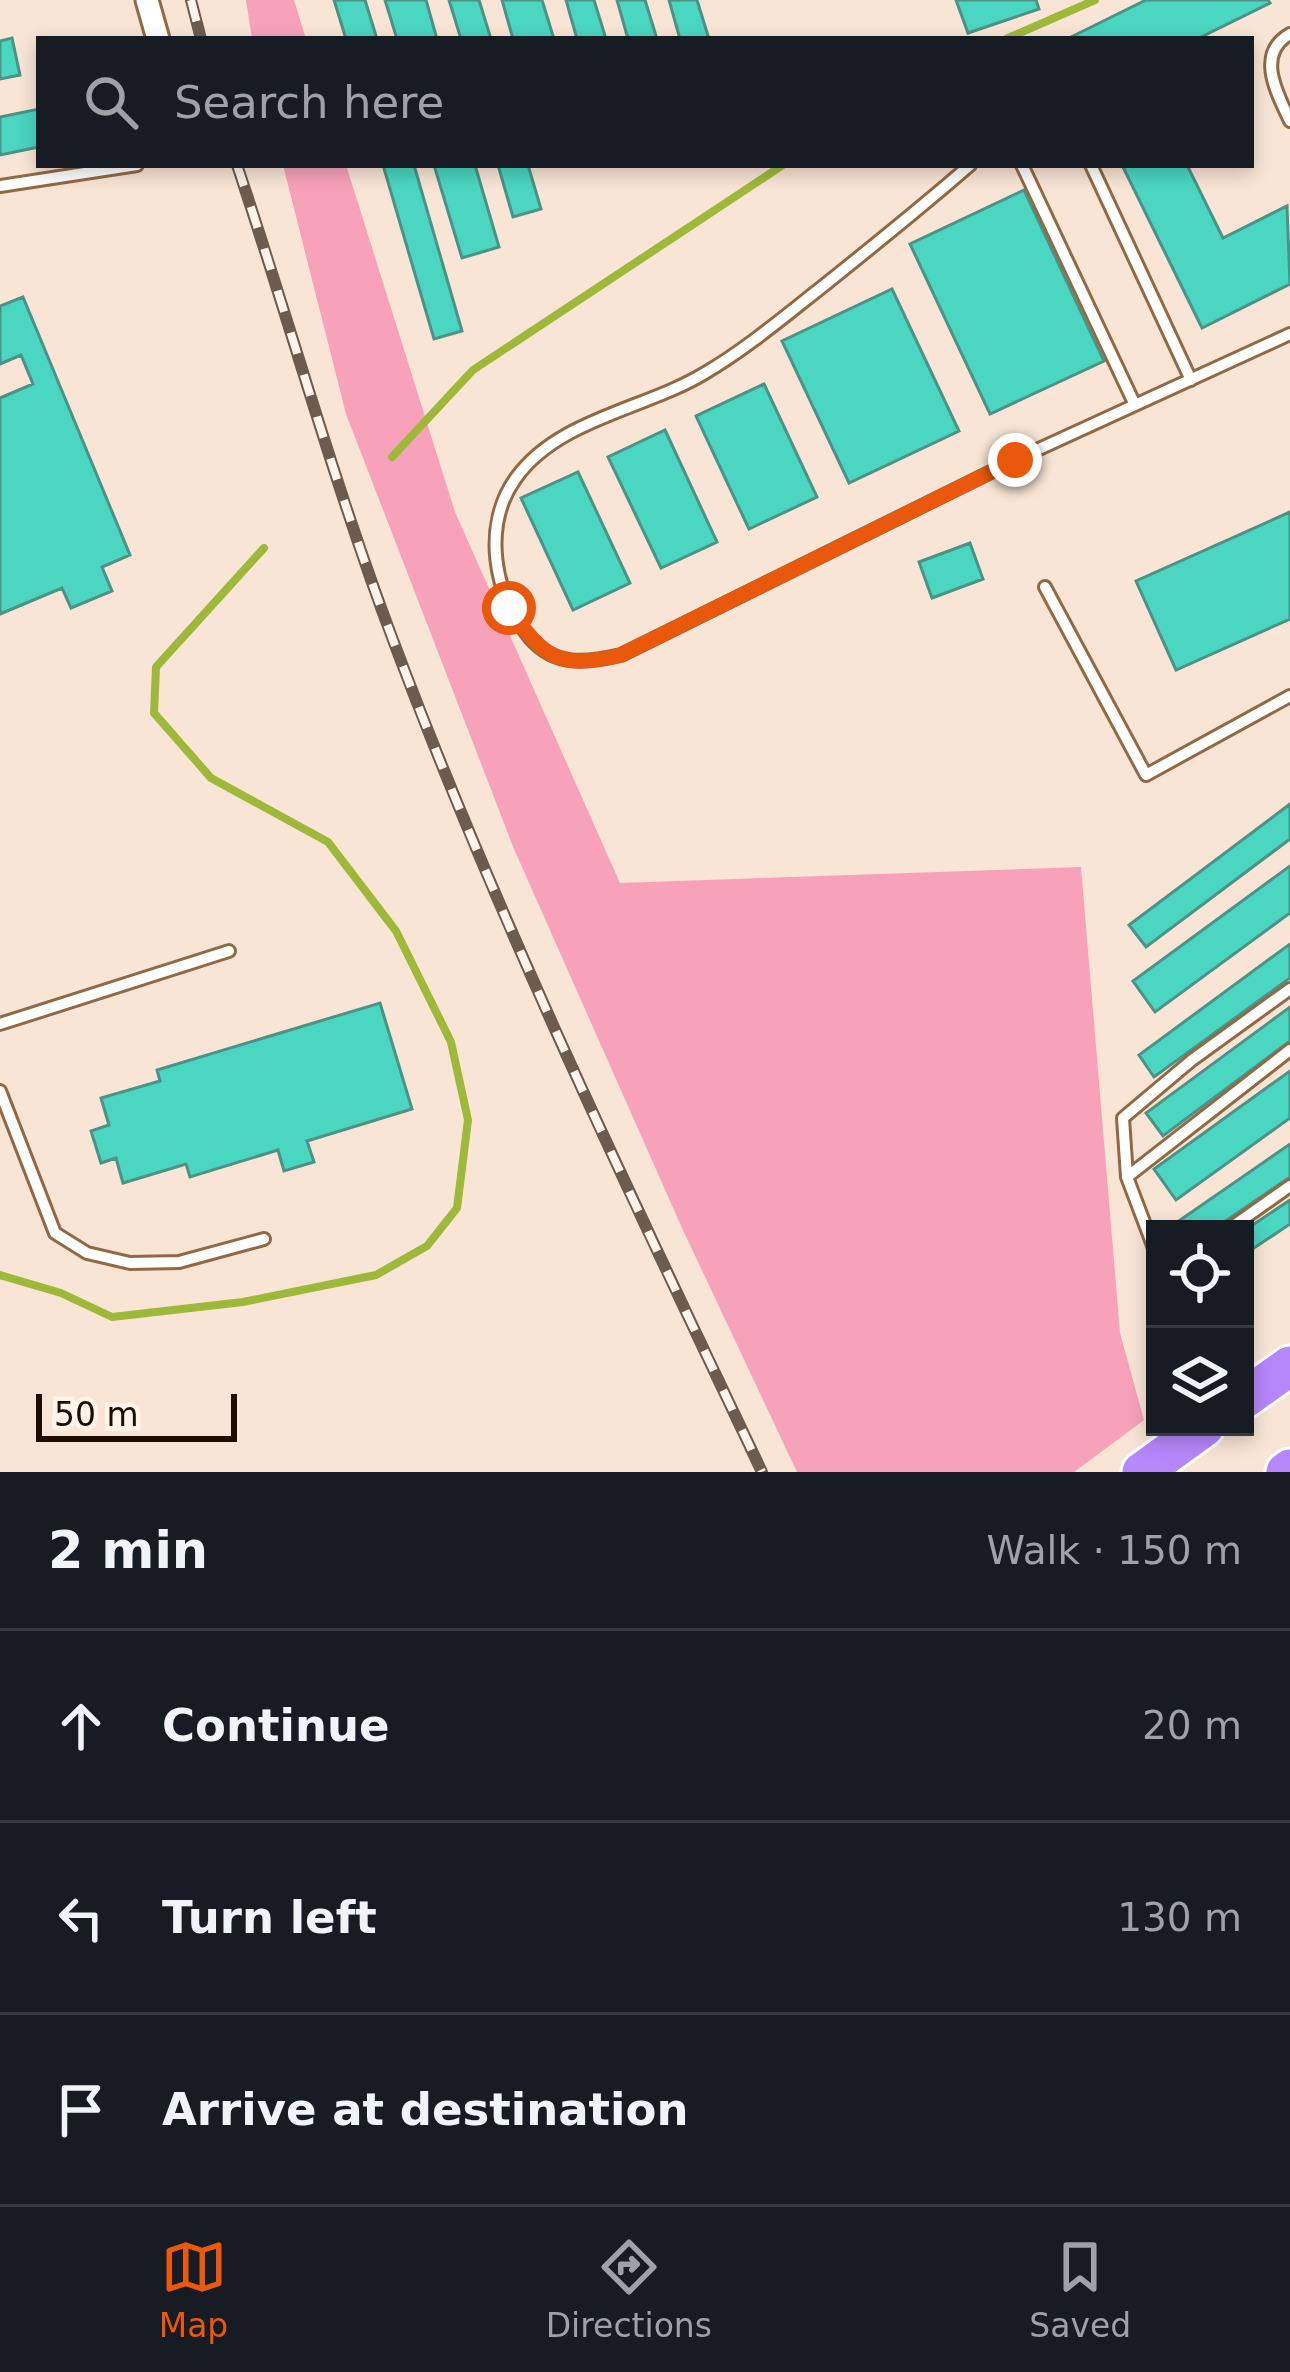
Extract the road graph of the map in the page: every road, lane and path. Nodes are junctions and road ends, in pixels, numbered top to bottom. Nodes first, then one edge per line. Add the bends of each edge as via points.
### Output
1 (147, 0) edge
2 (1290, 34) edge
3 (157, 36) edge
4 (1290, 121) edge
5 (117, 168) edge
6 (966, 168) edge
7 (1023, 168) edge
8 (1092, 168) edge
9 (0, 186) edge
10 (1288, 339) edge
11 (1191, 380) junction
12 (1135, 406) junction
13 (1045, 587) dead end
14 (1290, 696) edge
15 (229, 951) dead end
16 (1290, 989) edge
17 (0, 1024) edge
18 (1290, 1050) edge
19 (0, 1091) edge
20 (1127, 1177) junction
21 (1290, 1186) edge
22 (1241, 1220) edge
23 (1146, 1227) edge
24 (264, 1239) dead end
25 (1290, 1366) edge
26 (1254, 1392) edge
27 (1192, 1436) edge
28 (1142, 1472) edge

1 - 3 street
2 - 4 lane via 1270,58
5 - 9 lane
6 - 12 lane via 703,375 536,453 495,520 509,608 551,658 621,655
7 - 12 lane
8 - 11 lane
10 - 11 lane
11 - 12 lane
13 - 14 lane via 1146,775
15 - 17 lane
16 - 20 lane via 1123,1118
18 - 20 lane
19 - 24 lane via 55,1233 87,1253 179,1262
20 - 23 lane
21 - 22 lane
25 - 26 highway
27 - 28 highway

